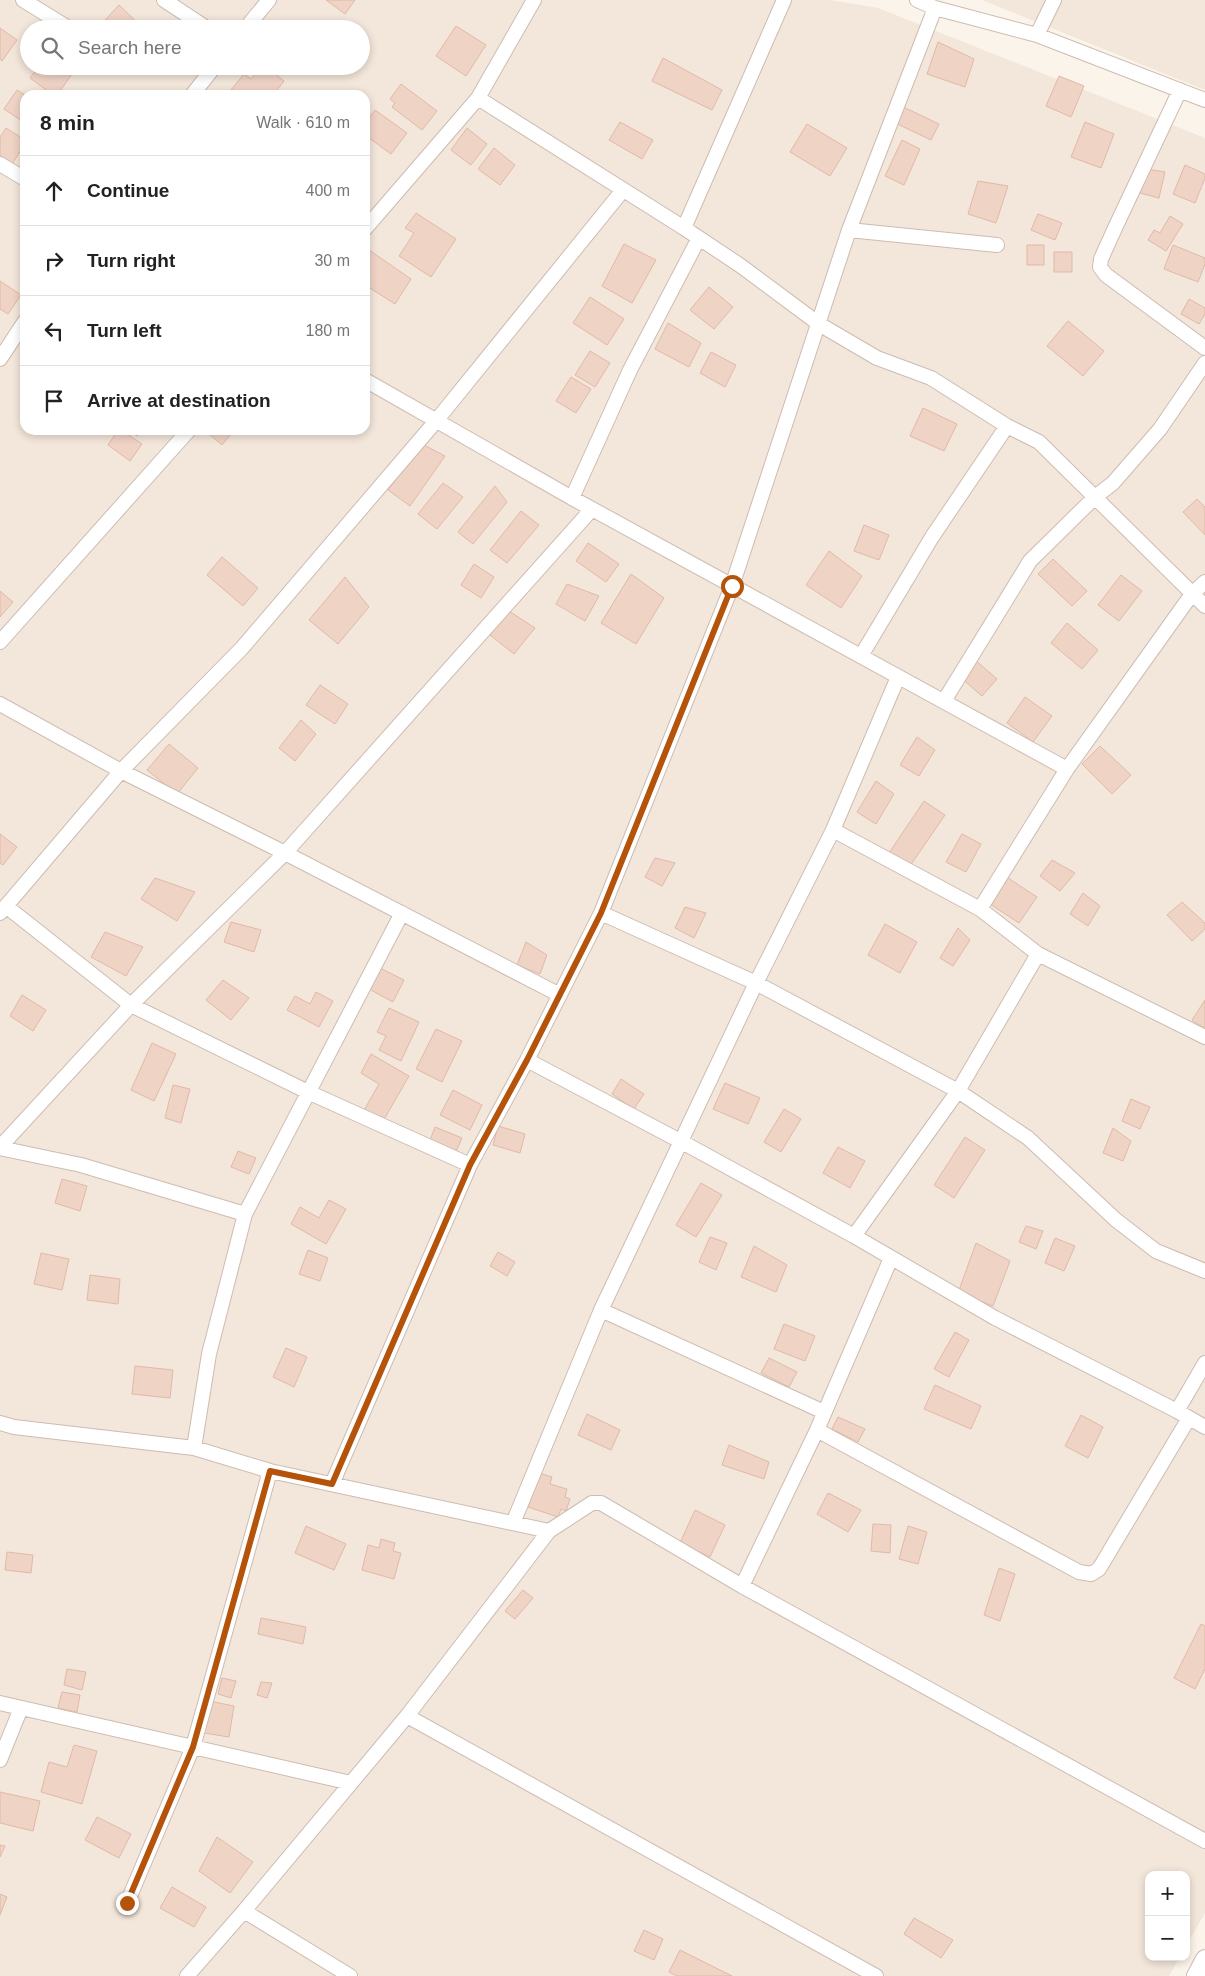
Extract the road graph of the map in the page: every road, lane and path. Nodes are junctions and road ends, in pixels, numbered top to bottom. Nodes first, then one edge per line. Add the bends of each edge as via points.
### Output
1 (23, 0) edge
2 (164, 0) edge
3 (269, 0) edge
4 (534, 0) edge
5 (784, 0) edge
6 (917, 0) edge
7 (1054, 0) edge
8 (935, 8) junction
9 (55, 20) edge
10 (194, 20) edge
11 (252, 20) edge
12 (1037, 35) junction
13 (208, 75) edge
14 (196, 90) edge
15 (1180, 90) junction
16 (478, 98) junction
17 (1205, 100) edge
18 (0, 164) edge
19 (20, 177) edge
20 (624, 190) junction
21 (370, 223) edge
22 (684, 228) junction
23 (849, 230) junction
24 (699, 238) junction
25 (997, 245) dead end
26 (819, 324) junction
27 (20, 329) edge
28 (1205, 348) edge
29 (0, 360) edge
30 (1205, 363) edge
31 (370, 383) edge
32 (436, 421) junction
33 (1007, 426) junction
34 (185, 435) edge
35 (1095, 497) junction
36 (572, 498) junction
37 (592, 509) junction
38 (1205, 582) edge
39 (732, 586) junction
40 (1192, 594) junction
41 (1205, 606) edge
42 (0, 642) edge
43 (861, 656) junction
44 (898, 676) junction
45 (944, 701) junction
46 (0, 704) edge
47 (1067, 769) junction
48 (121, 771) junction
49 (833, 830) junction
50 (285, 853) junction
51 (980, 909) junction
52 (3, 910) edge
53 (402, 913) junction
54 (601, 913) junction
55 (1038, 954) junction
56 (756, 983) junction
57 (560, 995) junction
58 (131, 1005) junction
59 (1205, 1037) edge
60 (527, 1060) junction
61 (958, 1091) junction
62 (308, 1092) junction
63 (682, 1142) junction
64 (0, 1147) edge
65 (470, 1165) junction
66 (245, 1214) junction
67 (854, 1236) junction
68 (891, 1258) junction
69 (1205, 1271) edge
70 (601, 1310) junction
71 (1205, 1363) edge
72 (824, 1412) junction
73 (1183, 1414) junction
74 (0, 1423) edge
75 (1205, 1427) edge
76 (817, 1430) junction
77 (194, 1448) junction
78 (270, 1471) junction
79 (332, 1484) junction
80 (513, 1523) junction
81 (549, 1531) junction
82 (742, 1586) junction
83 (0, 1703) edge
84 (21, 1708) junction
85 (407, 1716) junction
86 (193, 1747) junction
87 (0, 1760) edge
88 (351, 1783) junction
89 (1205, 1841) edge
90 (127, 1903) dead end
91 (244, 1911) junction
92 (1205, 1959) edge
93 (187, 1976) edge
94 (350, 1976) edge
95 (876, 1976) edge
96 (1196, 1976) edge

1 - 9 street
2 - 10 street
3 - 11 street
4 - 16 street
5 - 22 street
6 - 8 street
7 - 12 street
8 - 12 street
8 - 23 street
12 - 15 street
13 - 14 street
15 - 17 street
15 - 28 street via 1114,228 1100,268
16 - 20 street
16 - 21 street
18 - 19 street
20 - 22 street
20 - 32 street
22 - 24 street
23 - 25 street
23 - 26 street
24 - 26 street
24 - 36 street via 630,370
26 - 33 street via 877,358 930,378
26 - 39 street
27 - 29 street
30 - 35 street via 1160,429 1113,483
31 - 32 street
32 - 36 street
32 - 48 street via 242,648
33 - 35 street via 1039,442
33 - 43 street via 932,536
34 - 42 street
35 - 40 street
35 - 45 street via 1030,561
36 - 37 street
37 - 39 street
37 - 50 street
38 - 40 street
39 - 43 street
39 - 54 street
40 - 41 street
40 - 47 street
43 - 44 street
44 - 45 street
44 - 49 street
45 - 47 street
46 - 48 street
47 - 51 street
48 - 50 street
48 - 52 street
49 - 51 street
49 - 56 street
50 - 53 street
50 - 58 street
51 - 55 street
52 - 58 street
53 - 57 street
53 - 62 street
54 - 56 street
54 - 57 street
55 - 59 street
55 - 61 street
56 - 61 street
56 - 63 street
57 - 60 street
58 - 62 street
58 - 64 street
60 - 63 street
60 - 65 street
61 - 67 street
61 - 69 street via 1028,1138 1116,1220 1156,1251
62 - 65 street
62 - 66 street
63 - 67 street
63 - 70 street
64 - 66 street via 81,1166
65 - 79 street
66 - 77 street via 209,1354
67 - 68 street
68 - 72 street
68 - 73 street via 995,1318
70 - 72 street
70 - 80 street
71 - 73 street
72 - 76 street
73 - 75 street
73 - 76 street via 1099,1569 1091,1574 1079,1572
74 - 77 street
76 - 82 street
77 - 78 street
78 - 79 street
78 - 86 street
79 - 80 street
80 - 81 street
81 - 82 street via 592,1503 601,1503
81 - 85 street
82 - 89 street
83 - 84 street
84 - 86 street
84 - 87 street
85 - 88 street
85 - 95 street
86 - 88 street
86 - 90 street
88 - 91 street
91 - 93 street
91 - 94 street
92 - 96 street

